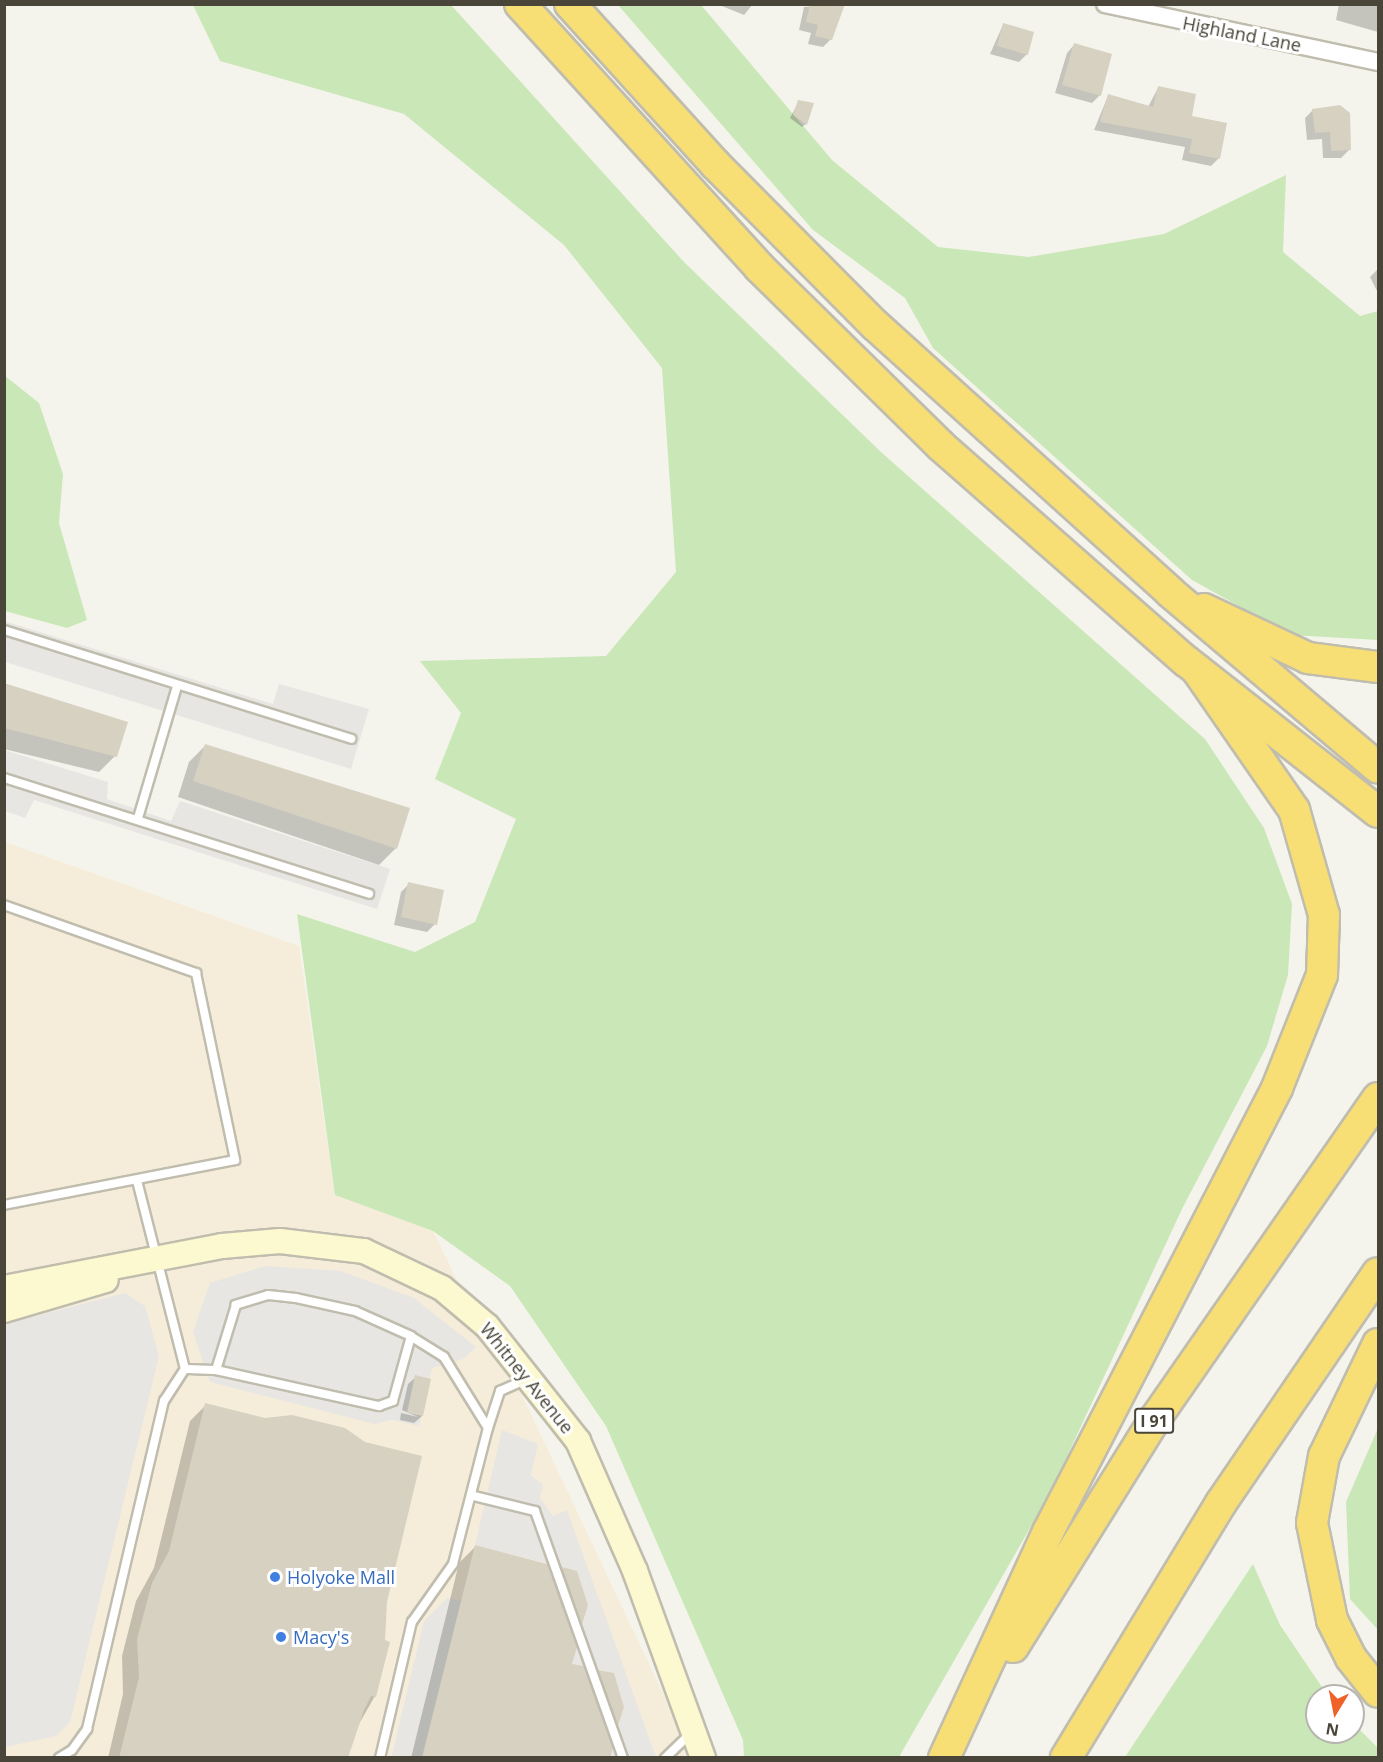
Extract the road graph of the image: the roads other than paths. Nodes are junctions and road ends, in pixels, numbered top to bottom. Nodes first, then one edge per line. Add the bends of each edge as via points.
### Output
1 (520, 4) edge
2 (570, 4) edge
3 (1106, 4) edge
4 (1378, 62) edge
5 (1170, 592) junction
6 (4, 630) edge
7 (1378, 667) edge
8 (1197, 670) junction
9 (177, 686) junction
10 (351, 739) dead end
11 (1378, 768) edge
12 (4, 778) edge
13 (1378, 812) edge
14 (138, 818) junction
15 (369, 894) dead end
16 (4, 905) edge
17 (1378, 1098) edge
18 (136, 1180) junction
19 (4, 1205) edge
20 (157, 1260) junction
21 (1378, 1273) edge
22 (4, 1288) edge
23 (4, 1310) edge
24 (411, 1336) junction
25 (1378, 1344) edge
26 (185, 1369) junction
27 (216, 1370) junction
28 (528, 1379) junction
29 (488, 1428) junction
30 (474, 1496) junction
31 (1378, 1692) edge
32 (694, 1730) junction
33 (59, 1758) edge
34 (380, 1758) edge
35 (623, 1758) edge
36 (664, 1758) edge
37 (703, 1758) edge
38 (944, 1758) edge
39 (951, 1758) edge
40 (1066, 1758) edge

1 - 8 highway via 702,207 868,376 1007,506
2 - 5 highway via 798,250
3 - 4 street, Highland Lane
5 - 7 highway via 1308,658
5 - 11 highway
6 - 9 lane
8 - 13 highway
8 - 38 highway via 1294,810 1324,915 1322,975 1277,1088 1048,1532
9 - 10 lane
9 - 14 lane
12 - 14 lane
14 - 15 lane
16 - 18 lane via 196,973 235,1160
17 - 39 highway, I 91 via 1155,1419
18 - 19 lane
18 - 20 lane
20 - 22 main road, Whitney Avenue
20 - 23 main road, Whitney Avenue via 75,1292
20 - 26 lane
20 - 28 main road, Whitney Avenue via 280,1241 364,1251 415,1271 466,1306
21 - 40 highway via 1221,1503
24 - 27 lane via 393,1401 379,1406
24 - 27 lane via 355,1311 268,1295 236,1305
24 - 29 lane via 444,1357
25 - 31 highway via 1324,1456 1312,1523 1332,1620 1351,1658
26 - 27 lane
26 - 33 lane via 164,1401 87,1728 72,1750
28 - 29 lane via 500,1391
28 - 32 main road, Whitney Avenue via 578,1441 635,1570
29 - 30 lane
30 - 34 lane via 453,1564 412,1622
30 - 35 lane via 535,1511
32 - 36 lane
32 - 37 main road, Whitney Avenue

